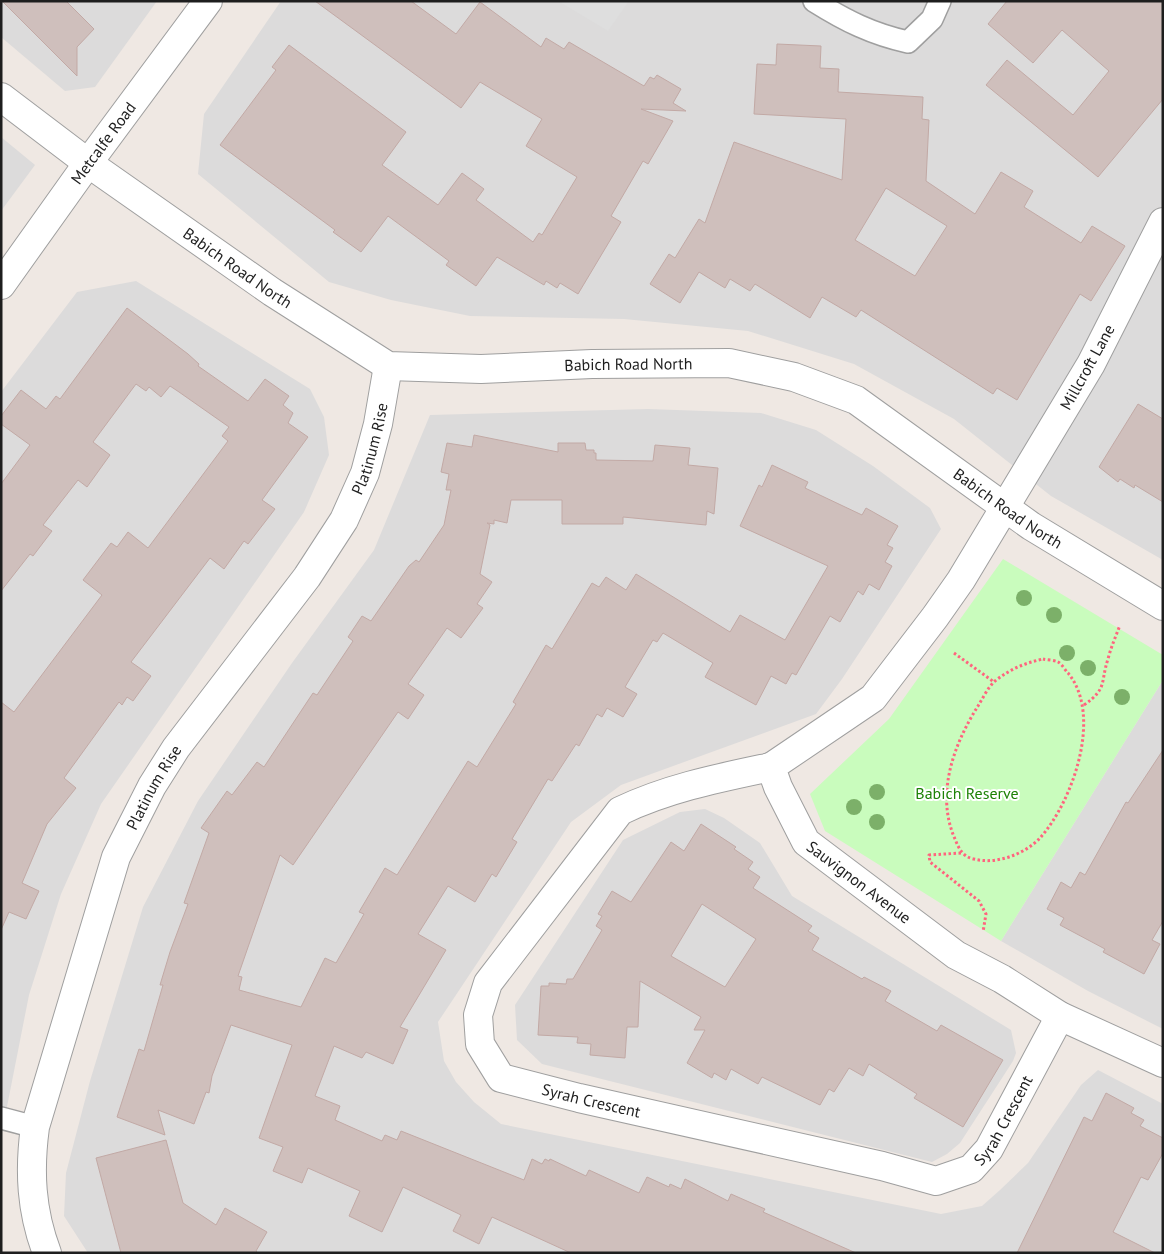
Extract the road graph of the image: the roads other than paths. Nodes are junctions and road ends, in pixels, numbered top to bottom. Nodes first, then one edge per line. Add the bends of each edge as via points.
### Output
1 (208, 1) edge
2 (814, 1) edge
3 (940, 1) edge
4 (1, 96) edge
5 (88, 163) junction
6 (1159, 237) edge
7 (1, 285) edge
8 (388, 366) junction
9 (1005, 508) junction
10 (1163, 606) edge
11 (771, 767) junction
12 (1060, 1016) junction
13 (1163, 1063) edge
14 (1, 1118) edge
15 (35, 1127) junction
16 (47, 1253) edge

1 - 5 street, Metcalfe Road
2 - 3 lane via 879,36 908,42 932,19
4 - 5 street, Babich Road North
5 - 7 street, Metcalfe Road
5 - 8 street, Babich Road North via 272,292
6 - 9 street, Millcroft Lane via 1091,364
8 - 9 street, Babich Road North via 481,369 729,363 794,377 856,400
8 - 15 street, Platinum Rise via 366,474 344,520 307,576 176,748 152,786 116,857
9 - 10 street, Babich Road North
9 - 11 street via 962,580 873,698
11 - 12 street, Sauvignon Avenue via 806,842 956,955 1002,979
11 - 12 street, Syrah Crescent via 651,796 620,811 488,983 478,1015 480,1044 501,1078 936,1181 971,1169 988,1149
12 - 13 street, Sauvignon Avenue
14 - 15 lane
15 - 16 street, Platinum Rise via 30,1160 31,1187 35,1215

